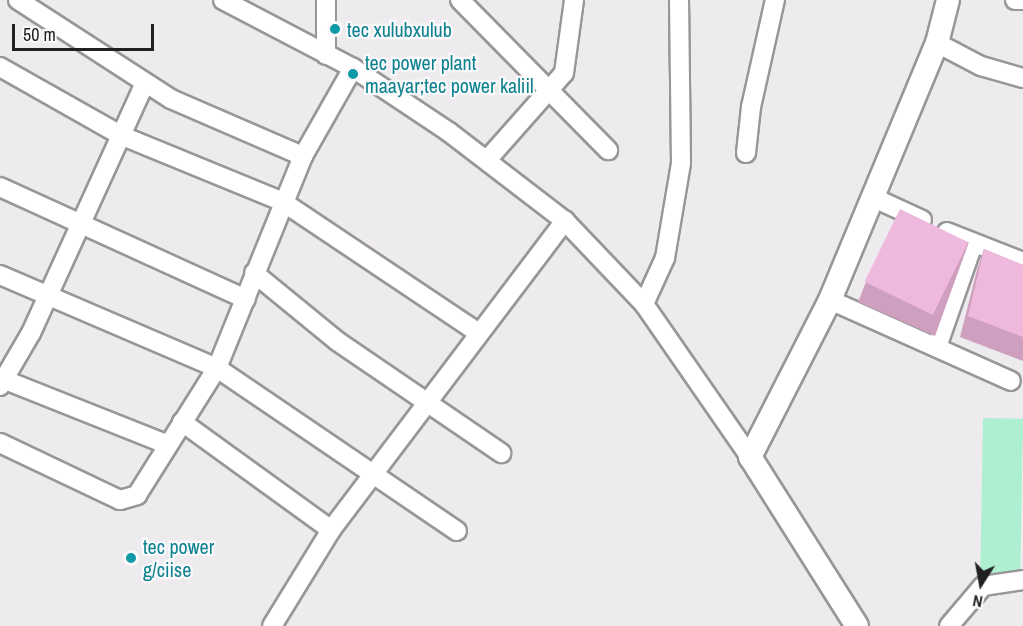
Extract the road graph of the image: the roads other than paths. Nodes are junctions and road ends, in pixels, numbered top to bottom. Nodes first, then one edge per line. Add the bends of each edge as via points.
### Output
1 (18, 0) edge
2 (326, 0) edge
3 (460, 0) edge
4 (574, 0) edge
5 (679, 0) edge
6 (775, 0) edge
7 (948, 0) edge
8 (1015, 0) edge
9 (1023, 0) edge
10 (232, 2) edge
11 (937, 43) junction
12 (326, 55) junction
13 (0, 68) edge
14 (353, 68) junction
15 (1023, 78) edge
16 (145, 82) junction
17 (552, 93) junction
18 (120, 135) junction
19 (608, 150) dead end
20 (746, 153) dead end
21 (303, 156) junction
22 (487, 160) junction
23 (0, 187) edge
24 (872, 197) junction
25 (283, 202) junction
26 (565, 221) junction
27 (78, 222) junction
28 (973, 244) junction
29 (1023, 262) edge
30 (254, 273) junction
31 (0, 275) edge
32 (46, 295) junction
33 (246, 299) junction
34 (830, 300) junction
35 (644, 304) junction
36 (479, 333) junction
37 (937, 347) junction
38 (217, 368) junction
39 (1, 381) edge
40 (1011, 381) dead end
41 (426, 404) junction
42 (182, 422) junction
43 (0, 443) edge
44 (166, 444) junction
45 (501, 453) dead end
46 (750, 457) junction
47 (376, 471) junction
48 (331, 530) junction
49 (457, 531) dead end
50 (1023, 580) edge
51 (272, 626) edge
52 (857, 626) edge
53 (949, 626) edge

1 - 16 street
2 - 12 street
3 - 17 street
4 - 17 street via 565,70
5 - 35 street via 681,164 665,258
6 - 20 street via 751,107
7 - 11 main road
8 - 9 street
10 - 12 street
11 - 15 street via 981,66
11 - 24 main road
12 - 14 street
13 - 18 street
14 - 21 street
14 - 22 street
16 - 18 street
16 - 21 street
17 - 19 street
17 - 22 street
18 - 25 street
18 - 27 street
21 - 25 street
22 - 26 street
23 - 27 street
24 - 28 street
24 - 34 main road
25 - 30 street
25 - 36 street
26 - 35 street
26 - 36 street
27 - 32 street
27 - 33 street
28 - 29 street
28 - 37 street
30 - 33 street
30 - 41 street
31 - 32 street
32 - 38 street
32 - 39 street
33 - 38 street
34 - 37 street
34 - 46 main road
35 - 46 street
36 - 41 street
37 - 40 street
38 - 42 street
38 - 47 street
39 - 44 street
41 - 45 street
41 - 47 street
42 - 44 street
42 - 48 street
43 - 44 street via 130,500
46 - 52 main road
47 - 48 street
47 - 49 street
48 - 51 street
50 - 53 street via 983,586

